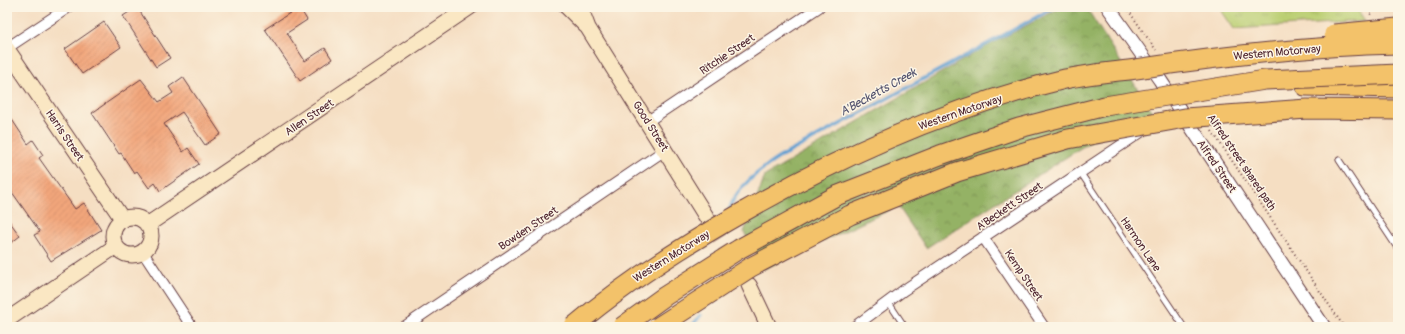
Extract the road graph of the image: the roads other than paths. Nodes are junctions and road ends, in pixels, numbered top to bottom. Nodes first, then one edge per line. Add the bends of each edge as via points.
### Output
1 (69, 7) edge
2 (470, 7) edge
3 (567, 7) edge
4 (580, 7) edge
5 (819, 7) edge
6 (1108, 7) edge
7 (588, 28) junction
8 (1398, 28) edge
9 (1398, 44) edge
10 (7, 49) edge
11 (1398, 74) edge
12 (1066, 79) junction
13 (1398, 88) edge
14 (1194, 91) junction
15 (1178, 107) junction
16 (1398, 110) edge
17 (648, 121) junction
18 (666, 150) junction
19 (1339, 160) dead end
20 (1080, 172) junction
21 (123, 220) junction
22 (147, 225) junction
23 (712, 226) tunnel mouth
24 (984, 237) junction
25 (116, 246) junction
26 (1398, 249) edge
27 (142, 251) junction
28 (749, 286) tunnel mouth
29 (889, 303) junction
30 (7, 320) edge
31 (192, 327) edge
32 (404, 327) edge
33 (573, 327) edge
34 (622, 327) edge
35 (658, 327) edge
36 (769, 327) edge
37 (854, 327) edge
38 (905, 327) edge
39 (1044, 327) edge
40 (1184, 327) edge
41 (1324, 327) edge

1 - 10 street
2 - 22 main road, Allen Street
3 - 7 main road, Good Street
4 - 7 main road, Good Street
5 - 17 street, Ritchie Street
6 - 15 street, Alfred Street
7 - 17 main road, Good Street
8 - 12 highway, bridge via 1330,34 1157,59
9 - 12 highway, Western Motorway, bridge via 1346,45 1183,61
10 - 21 main road, Harris Street
11 - 14 highway, bridge via 1265,80
12 - 33 highway, Western Motorway, bridge via 987,102 911,129 822,168 674,252 622,287
13 - 14 highway, bridge via 1288,86
14 - 34 highway, bridge via 1105,106 1019,128 940,155 836,196 739,249
15 - 20 street, A'Beckett Street
15 - 41 street, Alfred Street
16 - 35 highway, bridge via 1307,109 1185,118 1068,139 957,172 850,216 751,267
17 - 18 main road, Good Street
18 - 23 main road, Good Street
18 - 32 street, Bowden Street
19 - 26 lane
20 - 24 street, A'Beckett Street
20 - 40 lane, Harmon Lane
21 - 22 main road via 129,217 139,218
21 - 25 main road via 113,233
22 - 27 main road via 150,231 149,242
24 - 29 street, A'Beckett Street via 904,290
24 - 39 street, Kemp Street
25 - 27 main road via 130,254
25 - 30 main road
27 - 31 street
28 - 36 main road
29 - 37 street, A'Beckett Street
29 - 38 lane

